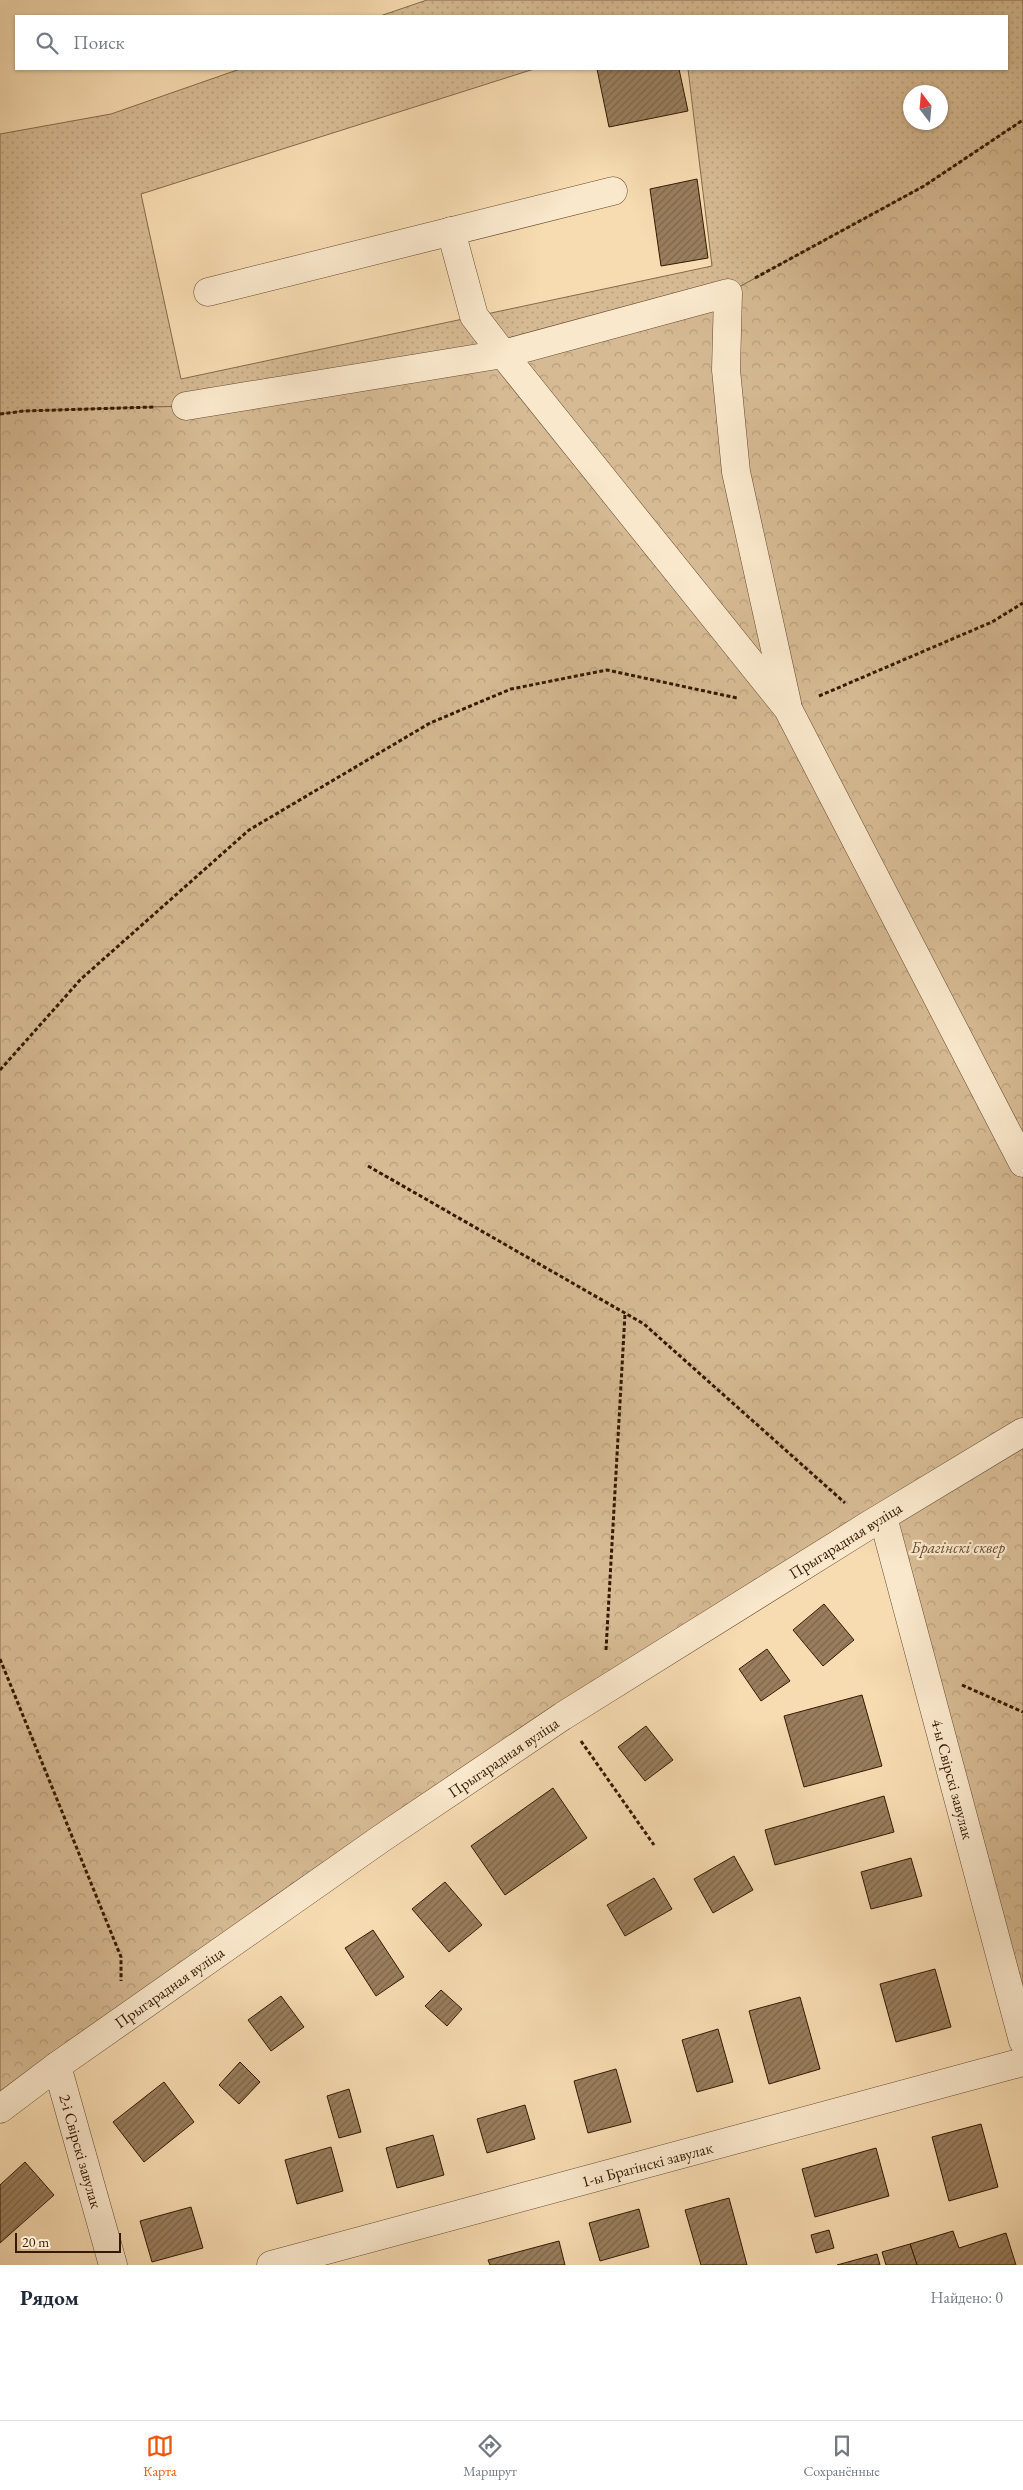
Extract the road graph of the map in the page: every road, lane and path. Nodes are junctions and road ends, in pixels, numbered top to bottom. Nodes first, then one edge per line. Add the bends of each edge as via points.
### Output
1 (1023, 120) edge
2 (613, 191) dead end
3 (450, 231) junction
4 (208, 292) dead end
5 (728, 293) junction
6 (503, 354) junction
7 (186, 406) joint
8 (0, 414) edge
9 (1023, 603) edge
10 (740, 699) dead end
11 (788, 709) junction
12 (0, 1070) edge
13 (1023, 1163) edge
14 (368, 1166) dead end
15 (625, 1314) junction
16 (1023, 1432) edge
17 (876, 1521) junction
18 (0, 1659) edge
19 (923, 1668) junction
20 (604, 1691) junction
21 (1023, 1712) edge
22 (563, 1716) junction
23 (654, 1845) dead end
24 (121, 2021) junction
25 (1023, 2041) edge
26 (1023, 2062) edge
27 (57, 2066) junction
28 (0, 2108) edge
29 (113, 2265) edge
30 (270, 2265) edge

1 - 5 path via 924,186
2 - 3 street
3 - 4 street
3 - 6 street via 474,316
5 - 6 street
5 - 11 street via 726,370 736,472
6 - 7 street
6 - 11 street
7 - 8 path
9 - 11 path via 992,622
10 - 12 path via 608,670 511,689 430,724 249,830 81,979
11 - 13 street
14 - 15 path
15 - 17 path via 644,1324
15 - 20 path
16 - 17 street, Прыгарадная вуліца
17 - 19 street, 4-ы Свірскі завулак
17 - 20 street, Прыгарадная вуліца
18 - 24 path via 121,1958
19 - 21 path
19 - 25 street, 4-ы Свірскі завулак
20 - 22 street, Прыгарадная вуліца
22 - 23 path
22 - 24 street, Прыгарадная вуліца
24 - 27 street, Прыгарадная вуліца
26 - 30 street, 1-ы Брагінскі завулак
27 - 28 street, Прыгарадная вуліца
27 - 29 street, 2-і Свірскі завулак

